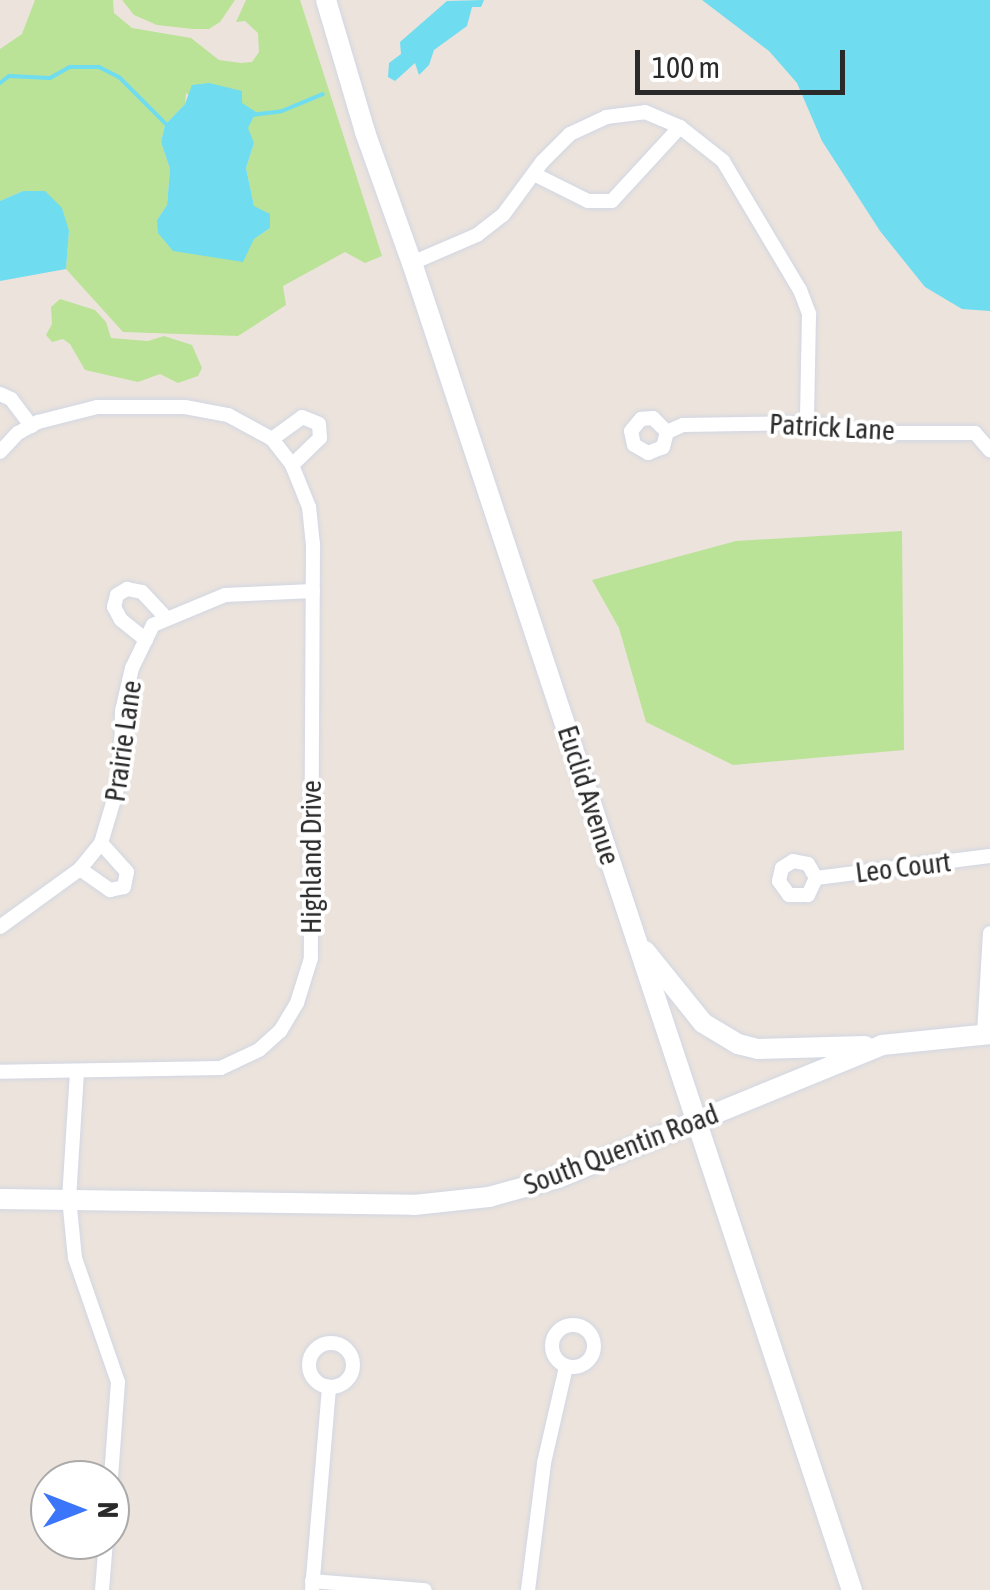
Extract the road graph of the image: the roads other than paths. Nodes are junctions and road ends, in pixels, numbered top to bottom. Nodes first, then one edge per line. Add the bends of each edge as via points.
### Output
1 (326, 0) edge
2 (680, 127) junction
3 (534, 174) junction
4 (412, 262) junction
5 (0, 394) edge
6 (806, 423) junction
7 (31, 426) junction
8 (667, 432) dead end
9 (272, 439) junction
10 (3, 443) edge
11 (990, 450) edge
12 (292, 465) junction
13 (313, 591) junction
14 (166, 618) junction
15 (146, 640) junction
16 (101, 843) junction
17 (990, 856) edge
18 (80, 869) junction
19 (816, 878) dead end
20 (0, 927) edge
21 (990, 933) edge
22 (639, 945) junction
23 (987, 1034) edge
24 (882, 1046) junction
25 (0, 1072) edge
26 (77, 1072) junction
27 (697, 1119) junction
28 (69, 1198) junction
29 (0, 1200) edge
30 (566, 1367) dead end
31 (329, 1387) dead end
32 (112, 1460) edge
33 (104, 1560) edge
34 (312, 1585) edge
35 (102, 1590) edge
36 (425, 1590) edge
37 (528, 1590) edge
38 (852, 1590) edge

1 - 4 main road, Euclid Avenue
2 - 3 street via 645,112 606,117 570,134
2 - 3 street via 612,201 588,201
2 - 6 street via 724,161 800,290 810,314
3 - 4 street via 504,215 477,235
4 - 22 main road, Euclid Avenue
5 - 7 street
6 - 8 street, Patrick Lane via 697,424
6 - 11 street, Patrick Lane via 877,433 974,434
7 - 9 street via 97,407 185,407 228,415
7 - 10 street
9 - 12 street, Highland Drive
9 - 12 street via 302,417 319,424 320,438
12 - 13 street, Highland Drive via 309,506
13 - 14 street, Prairie Lane via 225,596
13 - 26 street, Highland Drive via 311,958 297,1003 280,1032 259,1050 221,1068
14 - 15 street, Prairie Lane
14 - 15 street via 142,592 126,588 117,595 121,620
15 - 16 street, Prairie Lane via 122,711 121,776
16 - 18 street, Prairie Lane
16 - 18 street via 127,872 124,887 110,890
17 - 19 street, Leo Court
18 - 20 street, Prairie Lane
21 - 23 street
22 - 24 main road via 703,1023 738,1044
22 - 27 main road, Euclid Avenue
23 - 24 main road, South Quentin Road
24 - 27 main road, South Quentin Road
25 - 26 street, Highland Drive
26 - 28 street
27 - 28 main road, South Quentin Road via 558,1178 489,1198 414,1205
27 - 38 main road, Euclid Avenue
28 - 29 main road, South Quentin Road
28 - 32 street via 75,1258 118,1382
30 - 37 street via 544,1463
31 - 34 street
33 - 35 street
34 - 36 street

